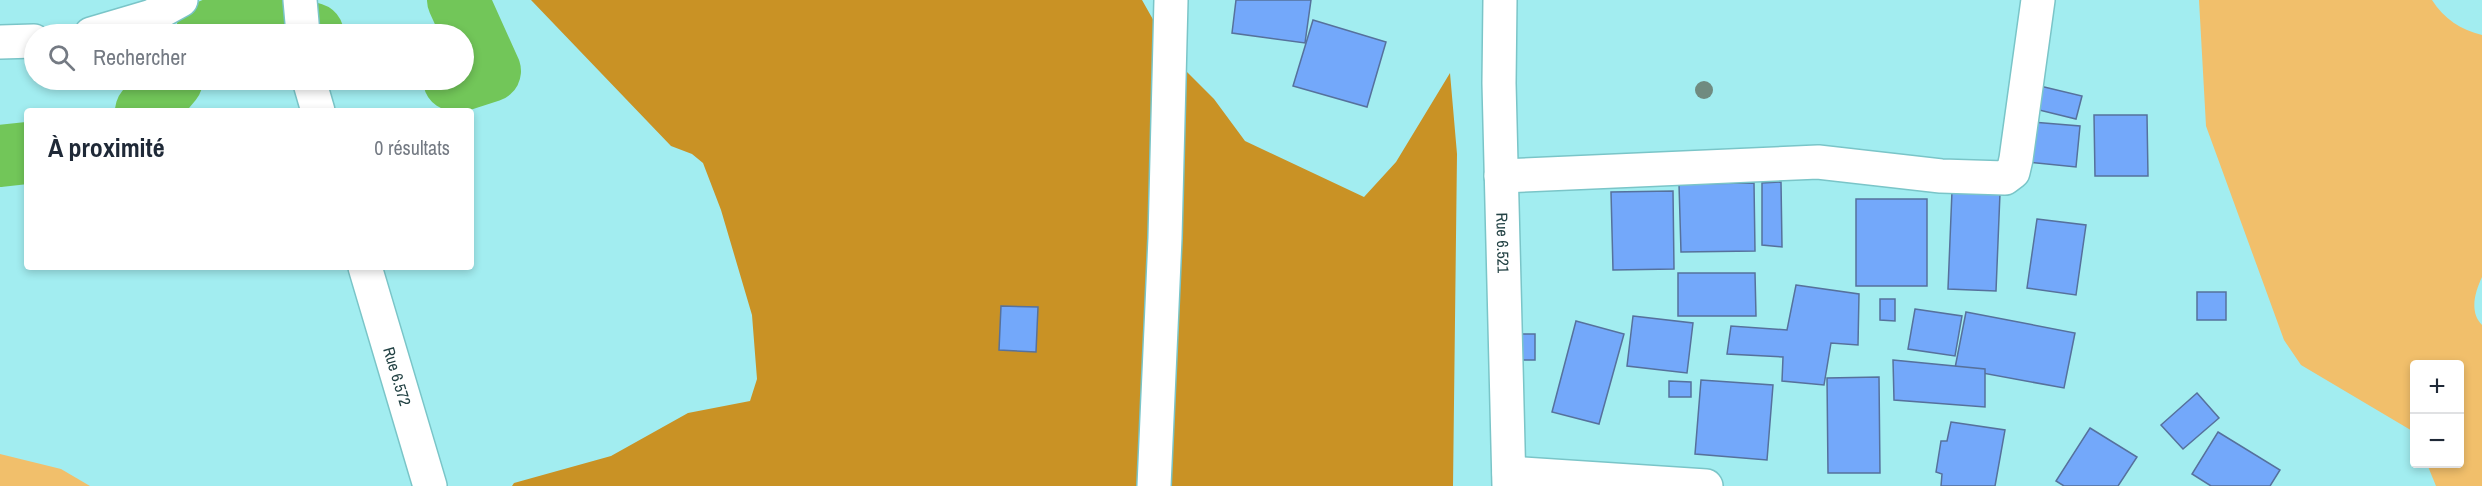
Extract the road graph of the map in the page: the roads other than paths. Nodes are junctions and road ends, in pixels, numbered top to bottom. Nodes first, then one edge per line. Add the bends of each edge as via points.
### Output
1 (181, 0) edge
2 (300, 0) edge
3 (1171, 0) edge
4 (1500, 0) edge
5 (2038, 0) edge
6 (125, 24) edge
7 (302, 24) edge
8 (24, 41) edge
9 (0, 42) edge
10 (312, 90) edge
11 (317, 108) edge
12 (1501, 176) junction
13 (366, 270) edge
14 (1509, 479) edge
15 (430, 486) edge
16 (1154, 486) edge
17 (1706, 486) edge

1 - 6 street via 152,16
2 - 7 street
3 - 16 street via 1166,238
4 - 12 street, Rue 6.521
5 - 12 street via 2016,159 2013,172 2005,177 1941,176 1818,162
8 - 9 street
10 - 11 street
12 - 14 street, Rue 6.521
13 - 15 street, Rue 6.572
14 - 17 street

